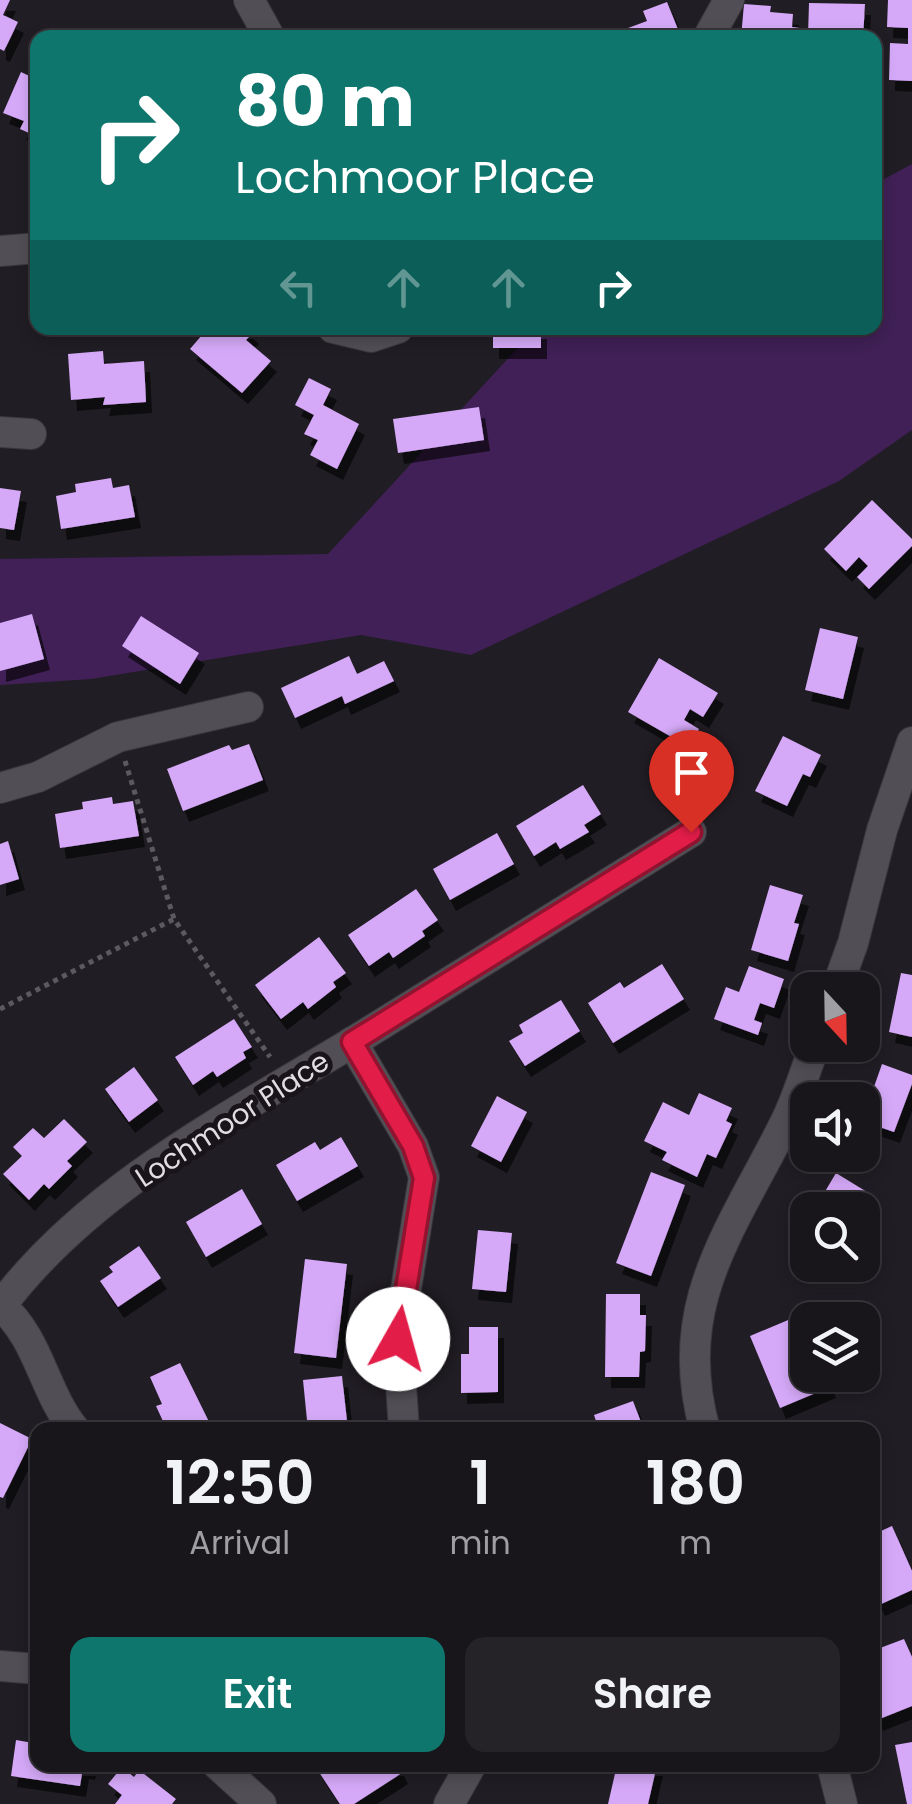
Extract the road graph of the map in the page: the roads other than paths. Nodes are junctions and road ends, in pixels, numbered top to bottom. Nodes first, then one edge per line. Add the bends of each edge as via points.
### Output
1 (249, 0) edge
2 (729, 0) edge
3 (266, 30) edge
4 (712, 30) edge
5 (30, 248) edge
6 (0, 250) edge
7 (0, 432) edge
8 (31, 434) dead end
9 (248, 707) dead end
10 (912, 742) edge
11 (0, 788) edge
12 (691, 832) dead end
13 (843, 972) edge
14 (352, 1042) junction
15 (809, 1062) edge
16 (0, 1307) edge
17 (69, 1422) edge
18 (403, 1422) edge
19 (703, 1422) edge
20 (0, 1666) edge
21 (30, 1668) edge
22 (226, 1772) edge
23 (467, 1772) edge
24 (834, 1772) edge
25 (262, 1804) edge
26 (450, 1804) edge
27 (842, 1804) edge

1 - 3 street
2 - 4 street
5 - 6 street
7 - 8 street
9 - 11 street via 118,737
10 - 13 street
12 - 14 street, Lochmoor Place
14 - 16 street, Lochmoor Place via 102,1204 25,1274
14 - 18 street via 413,1146 424,1178 398,1339
15 - 19 street via 701,1296 693,1354
16 - 17 street via 17,1320
20 - 21 street
22 - 25 street
23 - 26 street
24 - 27 street

